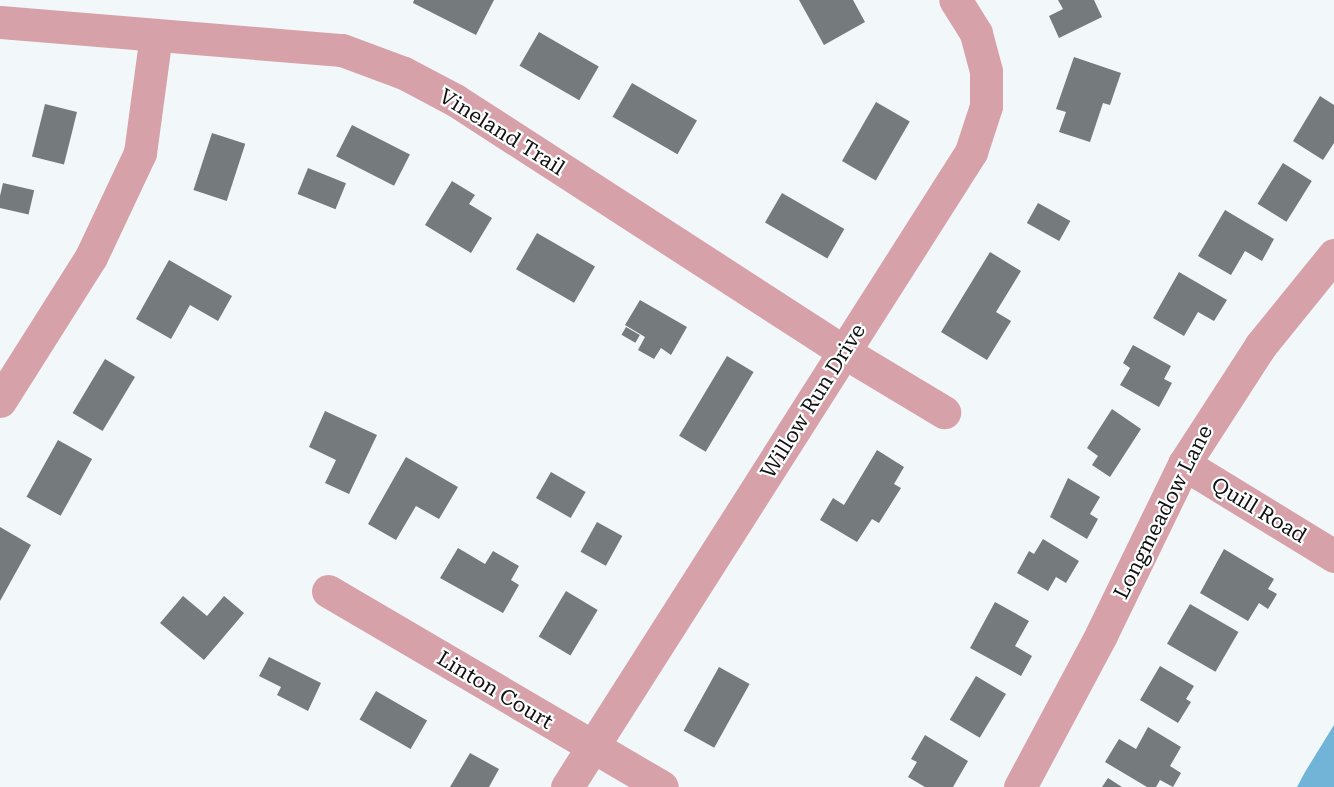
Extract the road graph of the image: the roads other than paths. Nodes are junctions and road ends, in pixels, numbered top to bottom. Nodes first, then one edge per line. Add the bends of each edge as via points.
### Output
1 (955, 0) edge
2 (0, 22) edge
3 (156, 35) junction
4 (1334, 255) edge
5 (844, 352) junction
6 (0, 401) edge
7 (944, 412) dead end
8 (1184, 464) junction
9 (1334, 556) edge
10 (328, 591) dead end
11 (592, 747) junction
12 (567, 787) edge
13 (662, 787) edge
14 (1020, 787) edge

1 - 5 street, Willow Run Drive via 982,50 987,90 983,122 971,152
2 - 3 street, Vineland Trail
3 - 5 street, Vineland Trail via 342,50 404,74 455,100
3 - 6 street via 140,153 91,257
4 - 8 street, Longmeadow Lane via 1261,345
5 - 7 street, Vineland Trail
5 - 11 street, Willow Run Drive
8 - 9 street, Quill Road
8 - 14 street, Longmeadow Lane via 1101,635
10 - 11 street, Linton Court
11 - 12 street, Willow Run Drive
11 - 13 street, Linton Court

